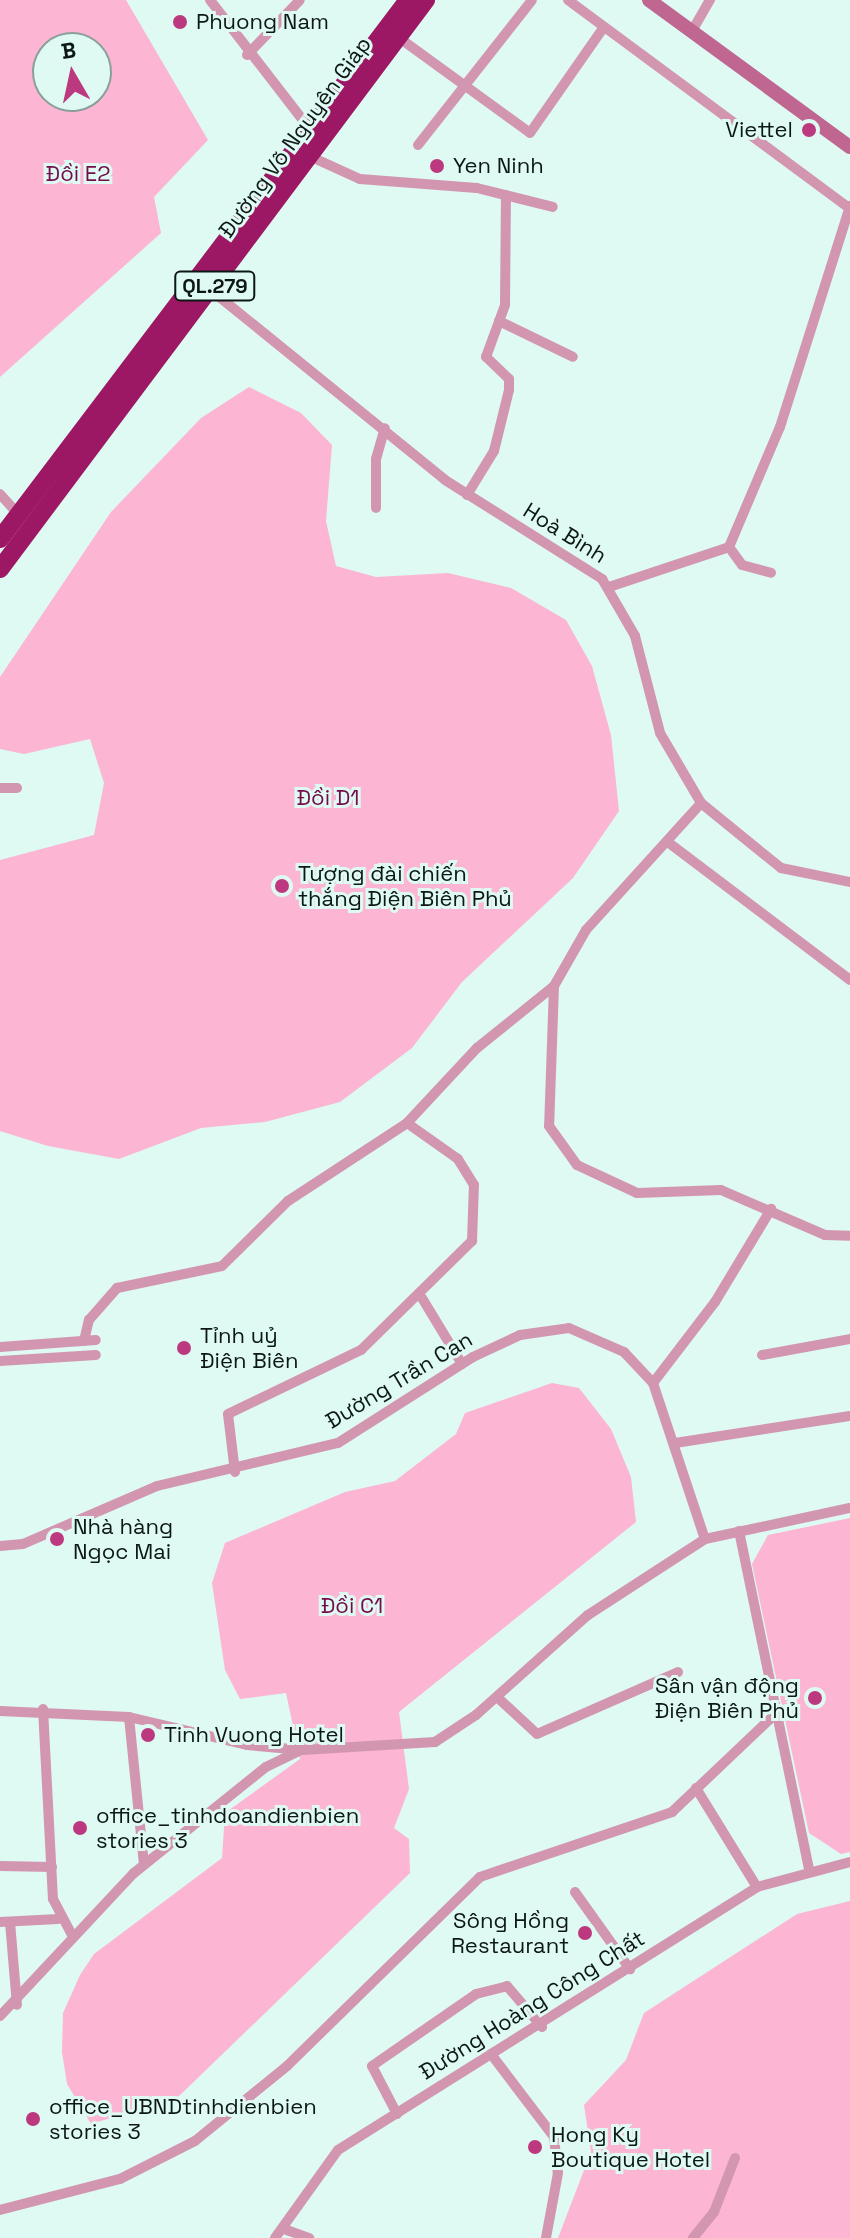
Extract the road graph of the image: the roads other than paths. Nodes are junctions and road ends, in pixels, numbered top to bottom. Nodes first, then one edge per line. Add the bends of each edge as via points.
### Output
1 (210, 0) edge
2 (300, 0) edge
3 (408, 0) edge
4 (426, 0) edge
5 (532, 0) edge
6 (568, 0) edge
7 (649, 0) edge
8 (710, 0) edge
9 (604, 27) junction
10 (692, 31) junction
11 (398, 37) junction
12 (247, 55) junction
13 (465, 85) junction
14 (316, 136) junction
15 (418, 145) dead end
16 (850, 147) edge
17 (304, 152) junction
18 (506, 195) junction
19 (553, 207) dead end
20 (850, 208) edge
21 (212, 291) junction
22 (499, 321) junction
23 (573, 357) dead end
24 (385, 428) junction
25 (0, 494) edge
26 (467, 495) junction
27 (376, 508) dead end
28 (19, 515) junction
29 (0, 539) edge
30 (729, 547) junction
31 (0, 569) edge
32 (771, 573) dead end
33 (609, 587) junction
34 (0, 788) edge
35 (17, 788) dead end
36 (701, 803) junction
37 (669, 843) junction
38 (850, 882) edge
39 (850, 980) edge
40 (554, 986) junction
41 (407, 1123) junction
42 (771, 1209) junction
43 (850, 1236) edge
44 (422, 1298) junction
45 (850, 1339) edge
46 (96, 1340) dead end
47 (84, 1341) junction
48 (0, 1347) edge
49 (96, 1355) dead end
50 (762, 1355) dead end
51 (0, 1361) edge
52 (462, 1364) junction
53 (653, 1383) junction
54 (850, 1416) edge
55 (675, 1443) junction
56 (235, 1472) junction
57 (850, 1508) edge
58 (739, 1531) junction
59 (705, 1539) junction
60 (0, 1546) edge
61 (678, 1672) dead end
62 (497, 1697) junction
63 (43, 1709) junction
64 (0, 1711) edge
65 (773, 1716) junction
66 (129, 1717) junction
67 (302, 1750) junction
68 (696, 1788) junction
69 (850, 1862) edge
70 (144, 1864) junction
71 (0, 1866) edge
72 (52, 1867) junction
73 (809, 1870) junction
74 (757, 1887) junction
75 (575, 1892) dead end
76 (58, 1919) junction
77 (5, 1922) edge
78 (72, 1935) junction
79 (630, 1969) junction
80 (17, 2005) junction
81 (0, 2016) edge
82 (542, 2027) junction
83 (491, 2054) junction
84 (397, 2114) junction
85 (735, 2158) dead end
86 (0, 2210) edge
87 (284, 2229) junction
88 (275, 2238) edge
89 (309, 2238) edge
90 (546, 2238) edge
91 (693, 2238) edge

1 - 12 street
2 - 12 street
3 - 14 highway, Đường Võ Nguyên Giáp / QL.279
4 - 11 highway, Đường Võ Nguyên Giáp / QL.279
5 - 13 street
6 - 9 street
7 - 10 street
8 - 10 street
9 - 13 street via 530,133
9 - 20 street
10 - 16 street
11 - 13 street
11 - 14 highway, Đường Võ Nguyên Giáp / QL.279
12 - 14 street
13 - 15 street
14 - 17 highway, Đường Võ Nguyên Giáp / QL.279
17 - 18 street via 360,179
17 - 21 highway, Đường Võ Nguyên Giáp / QL.279
17 - 28 highway, Đường Võ Nguyên Giáp / QL.279
18 - 19 street
18 - 22 street via 511,250
20 - 30 street via 780,427
21 - 24 street, Hoà Bình
21 - 31 highway, Đường Võ Nguyên Giáp / QL.279
22 - 23 street
22 - 26 street via 486,357 509,379 509,390 494,451
24 - 26 street, Hoà Bình
24 - 27 street via 376,459
25 - 28 street
26 - 33 street, Hoà Bình
28 - 29 highway, Đường Võ Nguyên Giáp / QL.279
30 - 32 street via 742,565
30 - 33 street
33 - 36 street, Hoà Bình via 635,636 660,733
34 - 35 street
36 - 37 street
36 - 38 street, Hoà Bình via 781,868
37 - 39 street
37 - 40 street via 592,923
40 - 41 street via 477,1048
40 - 42 street via 549,1126 577,1165 637,1193 721,1190
41 - 44 street via 458,1159 478,1206 472,1241
41 - 47 street via 288,1201 222,1266 117,1288 89,1320
42 - 43 street via 825,1235
42 - 53 street via 715,1302
44 - 52 street
44 - 56 street via 361,1350 228,1414
45 - 50 street
46 - 47 street
47 - 48 street
49 - 51 street
52 - 53 street, Đường Trần Can via 520,1335 569,1328 624,1352
52 - 56 street, Đường Trần Can via 338,1443
53 - 55 street, Đường Trần Can
54 - 55 street
55 - 59 street, Đường Trần Can
56 - 60 street, Đường Trần Can via 157,1486 23,1544
57 - 58 street
58 - 59 street
58 - 65 street
59 - 62 street via 588,1615
61 - 62 street via 537,1734
62 - 67 street via 435,1742
63 - 64 street
63 - 66 street
63 - 72 street
65 - 68 street
65 - 73 street
66 - 67 street via 247,1745
66 - 70 street
67 - 70 street via 266,1767
68 - 74 street
68 - 86 street via 652,1822 480,1877 287,2066 195,2141 120,2179
69 - 73 street, Đường Hoàng Công Chất
70 - 78 street
71 - 72 street
72 - 76 street
73 - 74 street, Đường Hoàng Công Chất
74 - 79 street, Đường Hoàng Công Chất
75 - 79 street
76 - 77 street
76 - 78 street
77 - 80 street
78 - 80 street
79 - 82 street, Đường Hoàng Công Chất
80 - 81 street
82 - 83 street, Đường Hoàng Công Chất
82 - 84 street via 507,1986 476,1994 372,2066
83 - 84 street, Đường Hoàng Công Chất
83 - 90 street via 554,2137 558,2173
84 - 87 street, Đường Hoàng Công Chất via 338,2150
85 - 91 street via 714,2212
87 - 88 street, Đường Hoàng Công Chất
87 - 89 street

